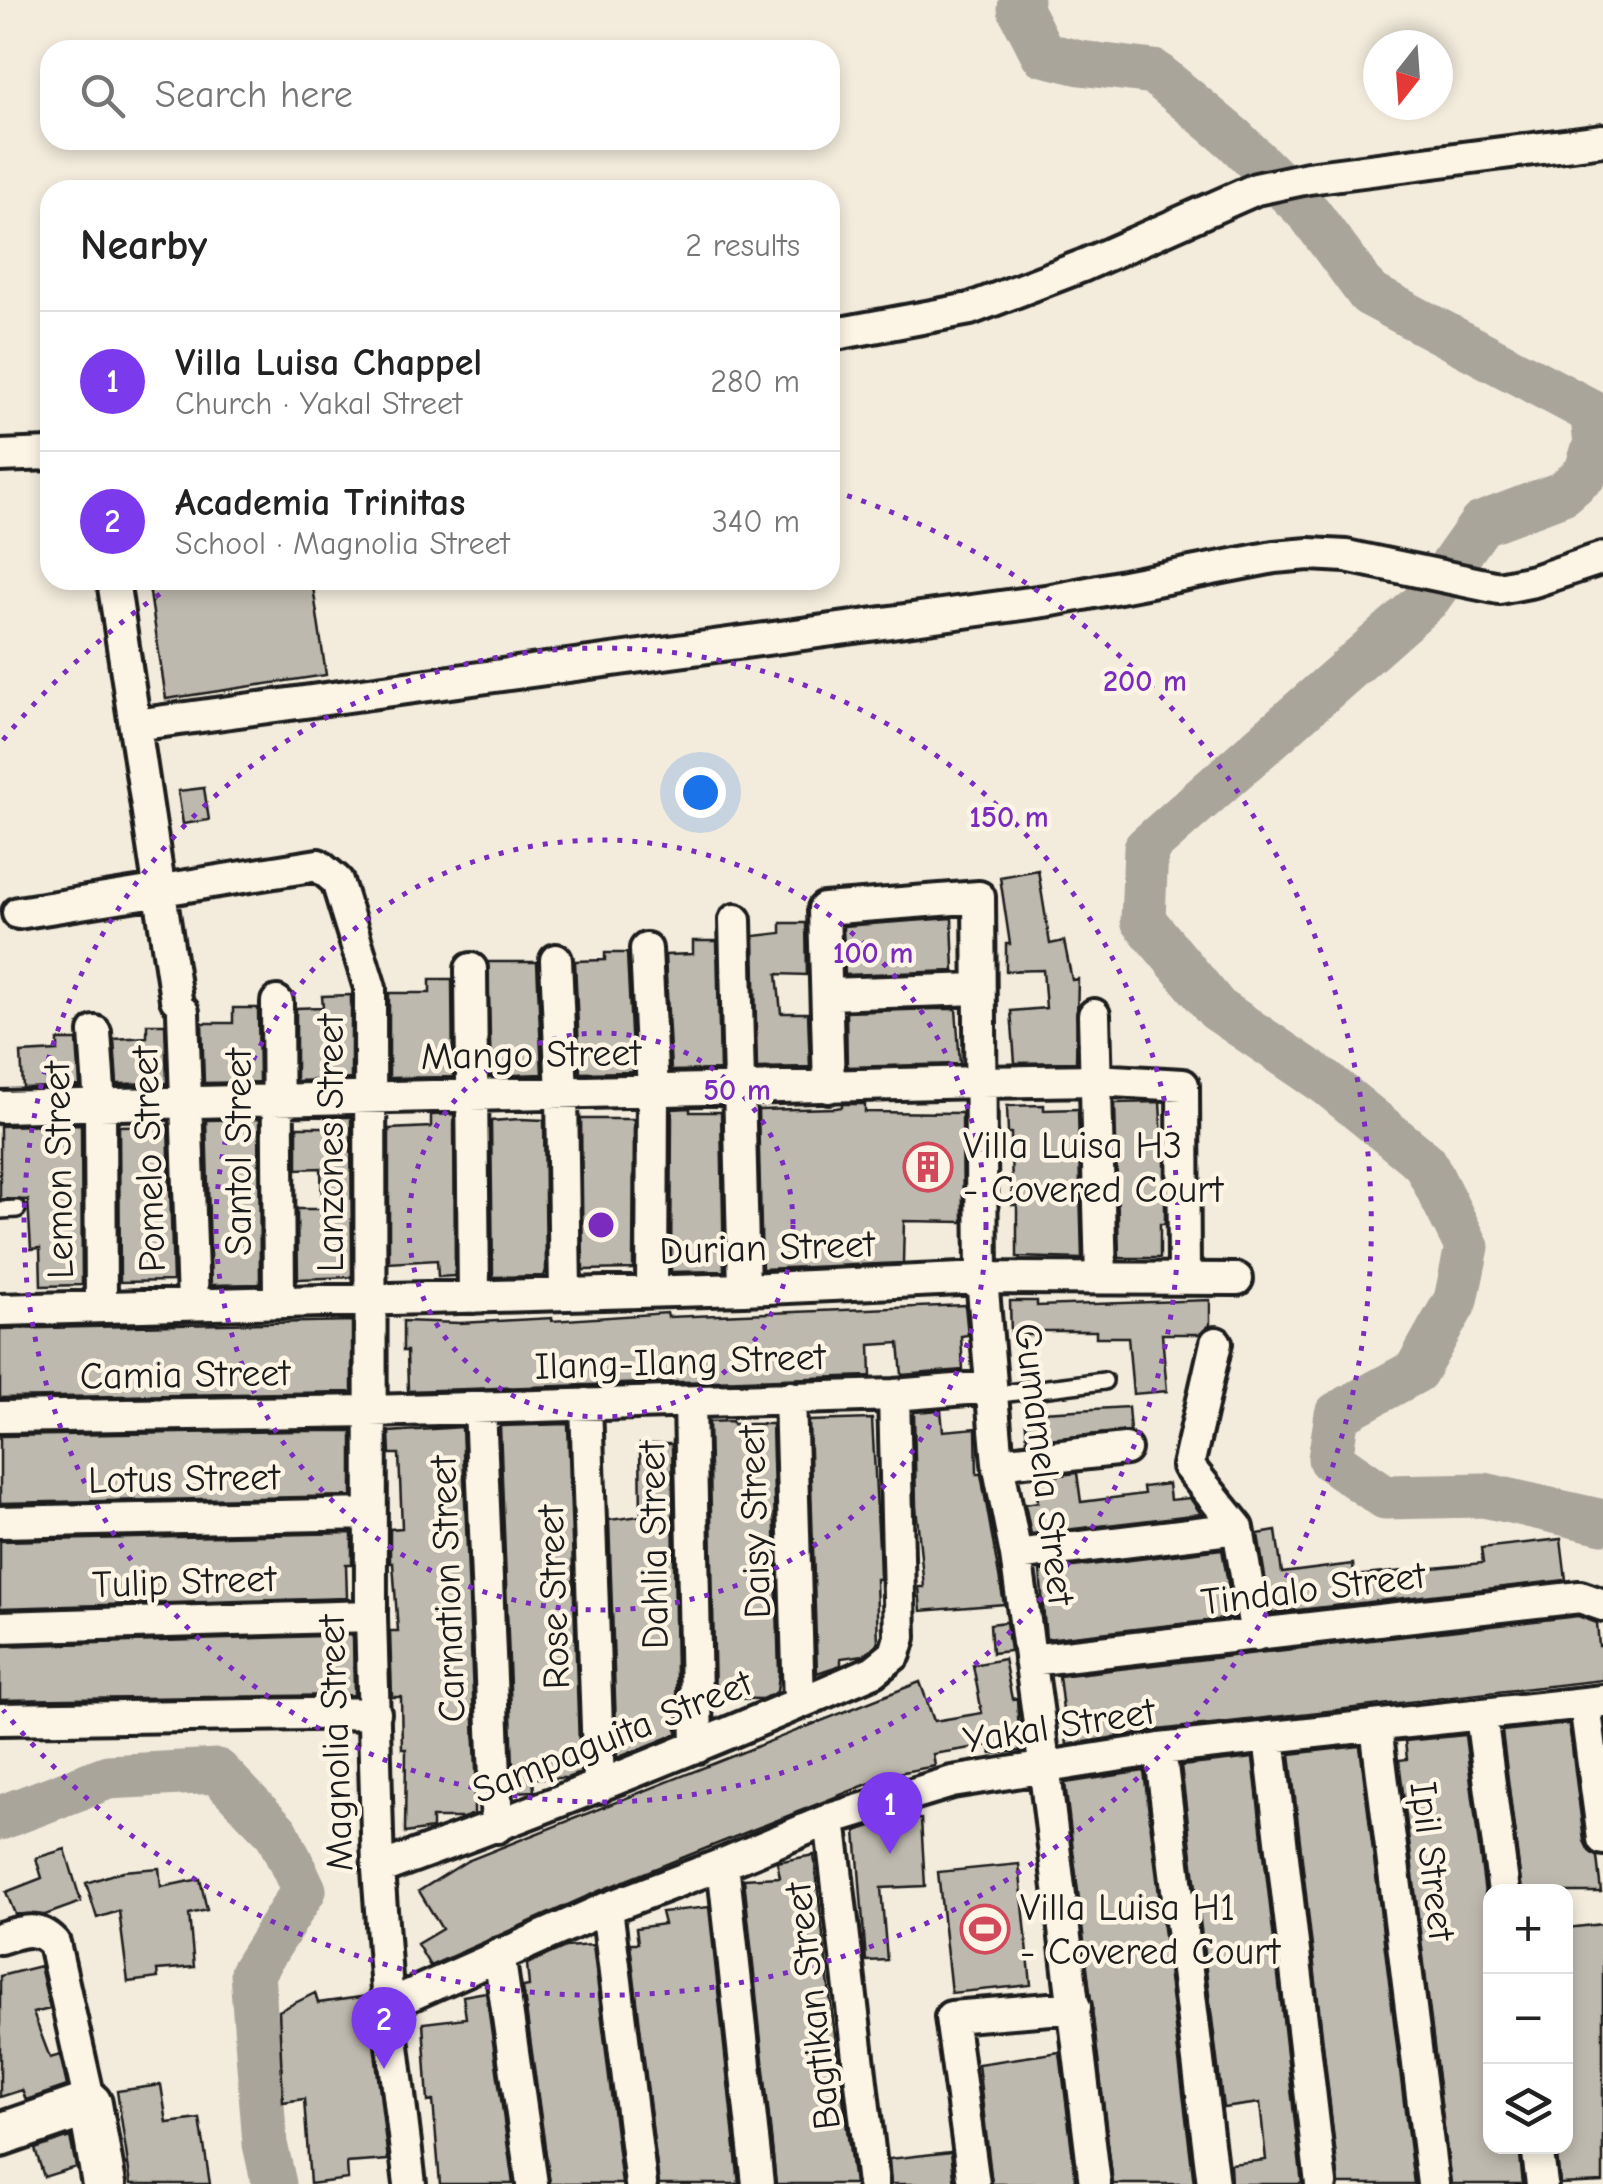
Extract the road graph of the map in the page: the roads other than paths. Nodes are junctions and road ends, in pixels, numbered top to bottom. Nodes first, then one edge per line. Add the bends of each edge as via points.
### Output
1 (1603, 140) edge
2 (840, 334) edge
3 (40, 454) edge
4 (0, 456) edge
5 (1603, 558) edge
6 (115, 590) edge
7 (135, 725) junction
8 (160, 889) junction
9 (18, 913) dead end
10 (735, 920) dead end
11 (646, 948) dead end
12 (556, 960) dead end
13 (471, 968) dead end
14 (979, 989) junction
15 (827, 994) junction
16 (277, 1002) dead end
17 (1094, 1015) dead end
18 (96, 1032) dead end
19 (1096, 1080) junction
20 (979, 1082) junction
21 (829, 1087) junction
22 (740, 1089) junction
23 (653, 1092) junction
24 (474, 1094) junction
25 (562, 1094) junction
26 (368, 1097) junction
27 (276, 1101) junction
28 (185, 1103) junction
29 (100, 1106) junction
30 (0, 1107) edge
31 (982, 1278) junction
32 (1101, 1278) junction
33 (1184, 1279) junction
34 (1236, 1279) dead end
35 (744, 1289) junction
36 (652, 1291) junction
37 (565, 1293) junction
38 (474, 1297) junction
39 (370, 1298) junction
40 (279, 1300) junction
41 (192, 1303) junction
42 (101, 1306) junction
43 (0, 1310) edge
44 (1216, 1343) dead end
45 (1104, 1381) dead end
46 (992, 1391) junction
47 (894, 1396) junction
48 (790, 1398) junction
49 (690, 1402) junction
50 (586, 1404) junction
51 (480, 1408) junction
52 (371, 1411) junction
53 (0, 1417) edge
54 (1125, 1448) dead end
55 (998, 1463) junction
56 (370, 1514) junction
57 (0, 1522) edge
58 (1238, 1528) junction
59 (1016, 1554) junction
60 (1603, 1605) edge
61 (371, 1616) junction
62 (0, 1627) edge
63 (1256, 1634) junction
64 (1030, 1660) junction
65 (1594, 1703) edge
66 (799, 1704) junction
67 (375, 1713) junction
68 (1481, 1715) junction
69 (0, 1719) edge
70 (1376, 1727) junction
71 (1269, 1736) junction
72 (697, 1747) junction
73 (1160, 1749) junction
74 (1042, 1765) junction
75 (599, 1788) junction
76 (830, 1818) junction
77 (497, 1827) junction
78 (1603, 1839) edge
79 (723, 1864) junction
80 (378, 1869) junction
81 (1503, 1884) edge
82 (608, 1908) junction
83 (0, 1938) edge
84 (499, 1954) junction
85 (388, 2005) junction
86 (1075, 2007) junction
87 (90, 2104) junction
88 (0, 2135) edge
89 (1538, 2154) edge
90 (104, 2184) edge
91 (410, 2184) edge
92 (532, 2184) edge
93 (641, 2184) edge
94 (758, 2184) edge
95 (873, 2184) edge
96 (974, 2184) edge
97 (1095, 2184) edge
98 (1213, 2184) edge
99 (1321, 2184) edge
100 (1433, 2184) edge
101 (1542, 2184) edge

1 - 2 street via 1256,189 970,309
3 - 4 street
5 - 7 street via 1499,588 1346,556 1274,558 1052,600
6 - 7 street, Pomelo Street
7 - 8 street, Pomelo Street
8 - 9 street, Lanzones Street
8 - 26 street, Lanzones Street via 318,865 337,881 370,988
8 - 28 street, Pomelo Street via 180,1005
10 - 22 street
11 - 23 street
12 - 25 street
13 - 24 street
14 - 15 street
14 - 15 street, Gumamela Street via 979,897 824,909
14 - 20 street, Gumamela Street
15 - 21 street
16 - 27 street, Santol Street
17 - 19 street
18 - 29 street, Lemon Street
19 - 20 street, Mango Street
19 - 32 street
19 - 33 street, Mango Street via 1182,1085
20 - 21 street, Mango Street
20 - 31 street, Gumamela Street
21 - 22 street, Mango Street
22 - 23 street, Mango Street
22 - 35 street
23 - 25 street, Mango Street
23 - 36 street
24 - 25 street, Mango Street
24 - 26 street, Mango Street
24 - 38 street
25 - 37 street
26 - 27 street, Mango Street
26 - 39 street, Lanzones Street
27 - 28 street, Mango Street
27 - 40 street, Santol Street
28 - 29 street, Mango Street
28 - 41 street, Pomelo Street
29 - 30 street, Mango Street
29 - 42 street, Lemon Street
31 - 32 street, Durian Street
31 - 35 street, Durian Street
31 - 46 street, Gumamela Street
32 - 33 street, Durian Street
33 - 34 street, Durian Street
35 - 36 street, Durian Street
36 - 37 street, Durian Street
37 - 38 street, Durian Street
38 - 39 street, Durian Street
39 - 40 street, Durian Street
39 - 52 street, Magnolia Street
40 - 41 street, Durian Street
41 - 42 street, Durian Street
42 - 43 street, Durian Street
44 - 58 street via 1188,1466
45 - 46 lane
46 - 47 street, Ilang-Ilang Street
46 - 55 street, Gumamela Street
47 - 48 street, Ilang-Ilang Street
47 - 66 street, Sampaguita Street via 896,1654 874,1671
48 - 49 street, Ilang-Ilang Street
48 - 66 street, Daisy Street
49 - 50 street, Ilang-Ilang Street
49 - 72 street, Dahlia Street
50 - 51 street, Ilang-Ilang Street
50 - 75 street, Rose Street
51 - 52 street, Ilang-Ilang Street
51 - 77 street, Carnation Street
52 - 53 street, Camia Street
52 - 56 street, Magnolia Street
54 - 55 street
55 - 59 street, Gumamela Street
56 - 57 street, Lotus Street
56 - 61 street, Magnolia Street
58 - 59 street
58 - 63 street
59 - 64 street, Gumamela Street
60 - 63 street, Tindalo Street via 1580,1597
61 - 62 street, Tulip Street
61 - 67 street, Magnolia Street
63 - 64 street, Tindalo Street
64 - 74 street, Gumamela Street
65 - 68 street, Yakal Street
65 - 78 street
66 - 72 street, Sampaguita Street
67 - 69 street
67 - 80 street, Magnolia Street
68 - 70 street, Yakal Street
68 - 81 street
70 - 71 street, Yakal Street
70 - 100 street, Ipil Street
71 - 73 street, Yakal Street
71 - 99 street
72 - 75 street, Sampaguita Street
73 - 74 street, Yakal Street
73 - 98 street
74 - 76 street, Yakal Street via 952,1782
74 - 86 street, Gumamela Street
75 - 77 street, Sampaguita Street
76 - 79 street, Yakal Street
76 - 95 street, Bagtikan Street
77 - 80 street, Sampaguita Street
79 - 82 street, Yakal Street
79 - 94 street
80 - 85 street, Magnolia Street
82 - 84 street, Yakal Street
82 - 93 street
83 - 87 street via 27,1929 54,1943
84 - 85 street, Yakal Street
84 - 92 street
85 - 91 street, Magnolia Street
86 - 96 street via 951,2017
86 - 97 street, Gumamela Street
87 - 88 street
87 - 90 street
89 - 101 street

